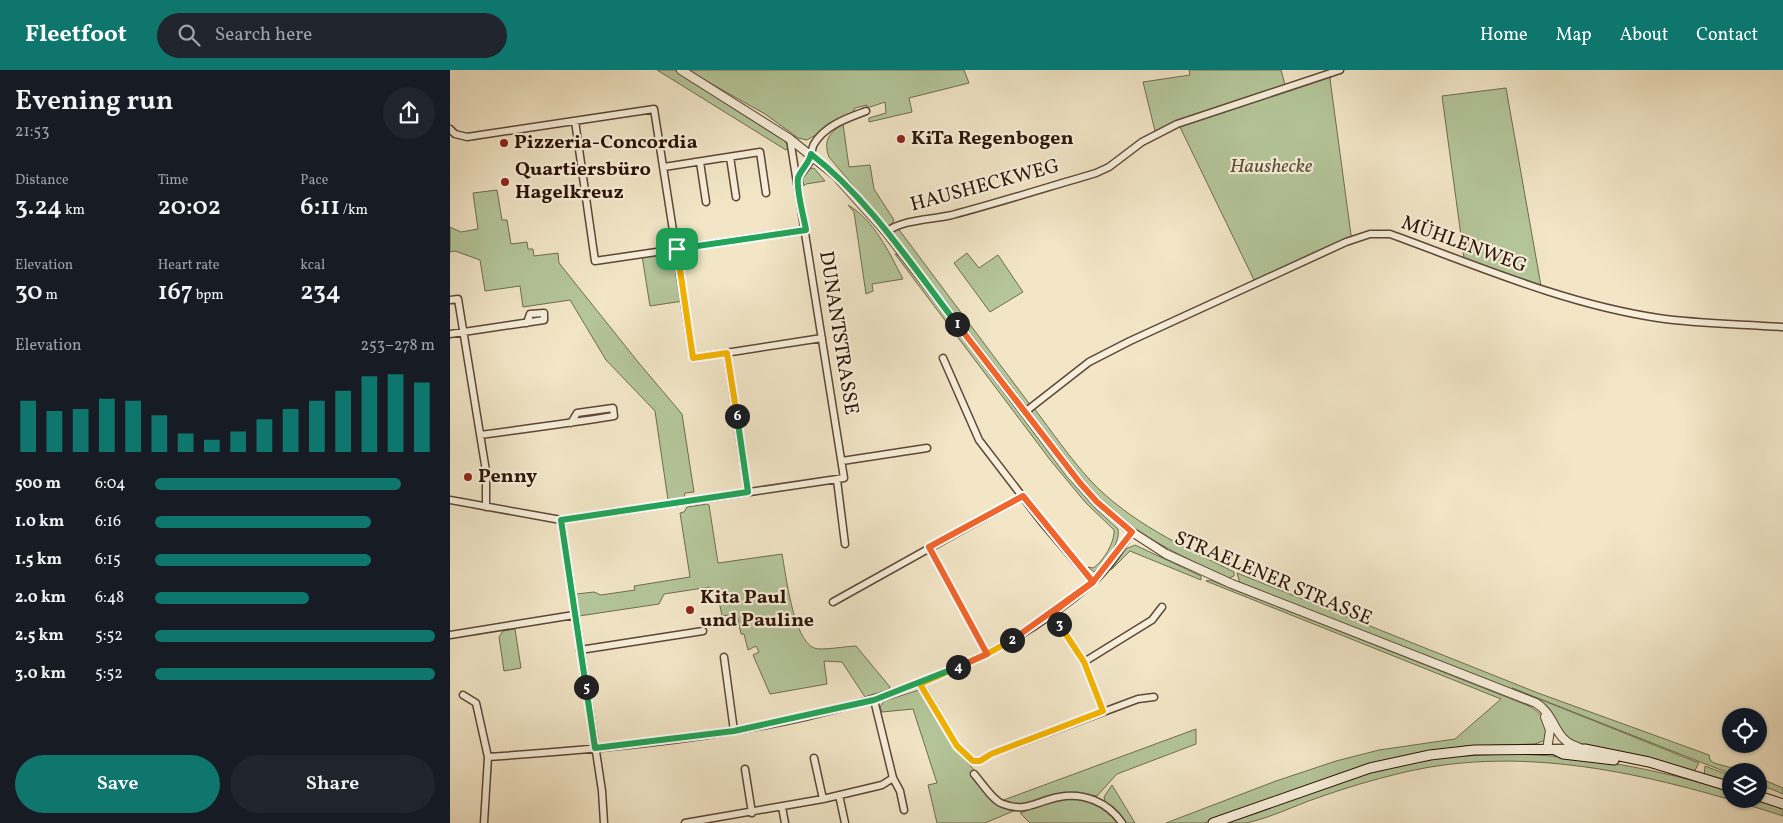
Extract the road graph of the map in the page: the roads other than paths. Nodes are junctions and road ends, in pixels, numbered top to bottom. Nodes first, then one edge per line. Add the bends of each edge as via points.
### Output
1 (681, 70) edge
2 (1340, 70) edge
3 (866, 111) dead end
4 (575, 121) junction
5 (450, 129) edge
6 (790, 139) junction
7 (811, 154) junction
8 (730, 157) junction
9 (700, 162) junction
10 (664, 167) junction
11 (798, 180) junction
12 (766, 193) dead end
13 (736, 197) dead end
14 (706, 202) dead end
15 (806, 230) junction
16 (886, 232) junction
17 (677, 249) junction
18 (450, 300) edge
19 (527, 323) dead end
20 (1783, 328) edge
21 (463, 332) junction
22 (450, 334) edge
23 (822, 338) junction
24 (727, 353) junction
25 (943, 358) dead end
26 (1025, 412) junction
27 (571, 422) junction
28 (480, 435) junction
29 (926, 448) dead end
30 (842, 461) junction
31 (841, 479) junction
32 (748, 492) junction
33 (1023, 496) junction
34 (450, 500) edge
35 (486, 507) junction
36 (561, 520) junction
37 (1132, 532) junction
38 (845, 544) dead end
39 (929, 547) junction
40 (1093, 582) junction
41 (833, 602) dead end
42 (1162, 607) dead end
43 (1052, 613) junction
44 (574, 615) junction
45 (703, 631) dead end
46 (450, 635) edge
47 (580, 650) junction
48 (987, 654) junction
49 (724, 657) dead end
50 (1084, 662) junction
51 (920, 684) junction
52 (1503, 692) junction
53 (463, 695) dead end
54 (1154, 697) dead end
55 (874, 700) junction
56 (1103, 711) junction
57 (734, 731) junction
58 (1558, 732) junction
59 (595, 748) junction
60 (1585, 749) junction
61 (1551, 750) junction
62 (488, 757) junction
63 (814, 758) dead end
64 (744, 769) dead end
65 (1671, 770) junction
66 (974, 774) dead end
67 (893, 778) junction
68 (1722, 784) edge
69 (839, 795) junction
70 (823, 799) junction
71 (1767, 799) edge
72 (1783, 804) edge
73 (782, 808) junction
74 (904, 810) dead end
75 (752, 813) junction
76 (725, 820) edge
77 (484, 823) edge
78 (604, 823) edge
79 (685, 823) edge
80 (785, 823) edge
81 (846, 823) edge
82 (1122, 823) edge
83 (1213, 823) edge

1 - 6 street, STRAELENER STRASSE
2 - 16 street, HAUSHECKWEG via 1177,124 1142,142 1096,173 934,220 899,225
3 - 7 street via 830,127 814,144
4 - 5 street via 467,137
4 - 10 street via 654,109
4 - 17 street via 595,261
6 - 7 street, STRAELENER STRASSE
6 - 11 street, DUNANTSTRASSE
7 - 11 street via 810,162
7 - 16 street, STRAELENER STRASSE via 835,174
8 - 9 street
8 - 12 street via 760,152
8 - 13 street
9 - 10 street
9 - 14 street
10 - 17 street
11 - 15 street, DUNANTSTRASSE
15 - 17 street
15 - 23 street, DUNANTSTRASSE
16 - 26 street, STRAELENER STRASSE
17 - 24 street via 693,358
18 - 21 street via 458,299
19 - 21 street
20 - 26 street, MÜHLENWEG via 1658,318 1628,312 1533,287 1390,234 1370,234 1088,362
21 - 22 street
21 - 28 street
23 - 24 street
23 - 30 street, DUNANTSTRASSE
24 - 32 street
25 - 33 street via 979,440
26 - 37 street, STRAELENER STRASSE via 1097,502
27 - 27 street via 614,416 613,408 577,413
27 - 28 street
28 - 35 street via 486,471
29 - 30 street
30 - 31 street, DUNANTSTRASSE
31 - 32 street
31 - 38 street, DUNANTSTRASSE
32 - 36 street
33 - 39 street
33 - 40 street
34 - 35 street
35 - 36 street
36 - 44 street
37 - 40 street
37 - 52 street, STRAELENER STRASSE via 1166,554 1232,584
39 - 41 street
39 - 48 street
40 - 43 street
42 - 50 street via 1152,620
43 - 48 street
43 - 50 street
44 - 46 street
44 - 47 street
45 - 47 street
47 - 59 street
48 - 51 street
49 - 57 street
50 - 56 street
51 - 55 street
51 - 56 street via 957,746 973,761 980,761
52 - 58 street, STRAELENER STRASSE via 1544,708
52 - 61 street, STRAELENER STRASSE via 1533,706 1545,717 1550,730
53 - 62 street via 476,703
54 - 56 street
55 - 57 street
55 - 67 street
57 - 59 street
58 - 60 street, STRAELENER STRASSE via 1567,743
58 - 61 street
59 - 62 street
59 - 78 street
60 - 61 main road, STRAELENER STRASSE
60 - 65 main road, STRAELENER STRASSE via 1649,762
61 - 65 main road, STRAELENER STRASSE
61 - 83 main road via 1474,750 1404,760 1339,778
62 - 77 street
63 - 70 street
64 - 75 street
65 - 68 main road, STRAELENER STRASSE
66 - 82 street via 1001,804 1022,809 1069,795 1099,801
67 - 69 street
67 - 74 street
69 - 70 street
69 - 81 street
70 - 73 street
71 - 72 main road
73 - 75 street
73 - 80 street
75 - 76 street
76 - 79 street

